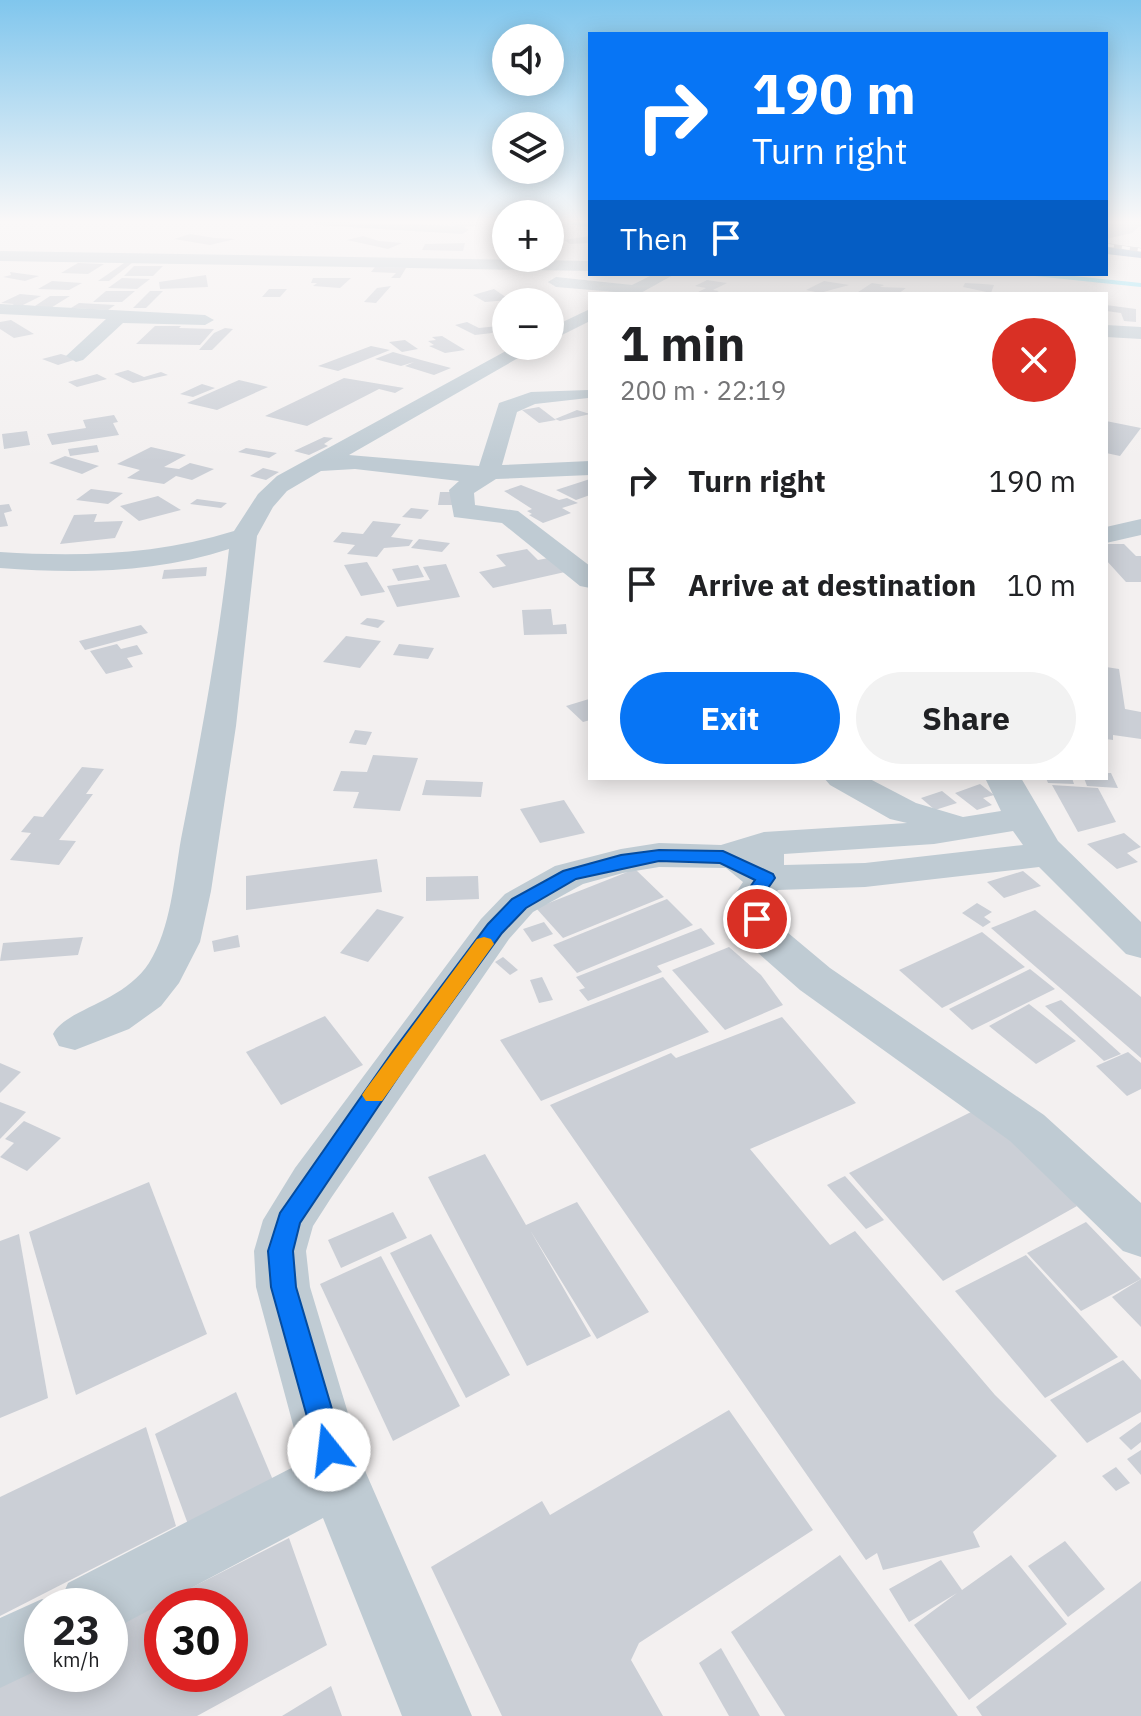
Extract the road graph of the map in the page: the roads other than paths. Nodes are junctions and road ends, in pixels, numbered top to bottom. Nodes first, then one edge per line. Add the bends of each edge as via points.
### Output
1 (67, 301) edge
2 (0, 309) edge
3 (54, 311) junction
4 (588, 315) edge
5 (121, 317) junction
6 (205, 320) dead end
7 (564, 328) edge
8 (1108, 331) edge
9 (1141, 333) edge
10 (76, 356) dead end
11 (507, 360) edge
12 (581, 394) dead end
13 (362, 454) junction
14 (588, 468) edge
15 (488, 474) junction
16 (1108, 523) edge
17 (1141, 526) edge
18 (1108, 534) edge
19 (244, 536) junction
20 (0, 560) edge
21 (588, 578) edge
22 (846, 780) edge
23 (1004, 780) edge
24 (1020, 819) junction
25 (968, 827) junction
26 (1046, 854) junction
27 (751, 860) junction
28 (1141, 944) edge
29 (75, 1034) dead end
30 (1141, 1235) edge
31 (337, 1477) junction
32 (125, 1588) edge
33 (24, 1641) edge
34 (0, 1654) edge
35 (437, 1716) edge

1 - 3 street
2 - 3 street
3 - 5 street via 117,311
4 - 7 street
5 - 6 street
5 - 10 street
8 - 9 street
11 - 13 street
12 - 15 street via 531,398 507,408
13 - 15 street via 427,472
13 - 19 street via 314,465 275,488
14 - 15 street
15 - 21 street via 461,490 463,512 509,516
16 - 17 street
17 - 18 street
19 - 20 street via 167,556
19 - 29 street via 183,933 145,998 126,1013
22 - 25 street via 903,811
23 - 24 street
24 - 25 street
24 - 26 street
25 - 27 street
26 - 27 street via 957,867
26 - 28 street
27 - 30 street via 757,919 772,942 815,979 1027,1128
27 - 31 street via 659,855 621,861 569,875 519,903 401,1057 289,1220 280,1251 283,1287
31 - 32 street
31 - 35 street
33 - 34 street

